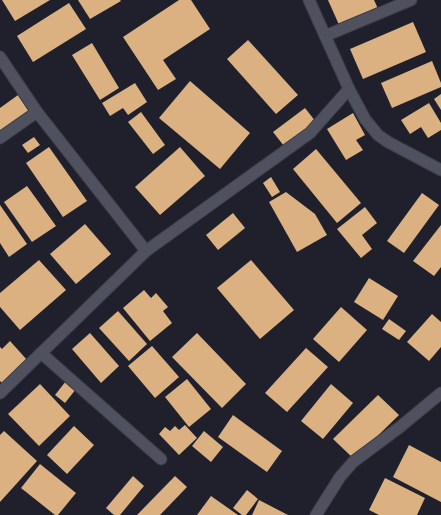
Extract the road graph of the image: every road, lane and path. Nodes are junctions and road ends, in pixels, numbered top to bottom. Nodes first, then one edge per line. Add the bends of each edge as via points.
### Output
1 (309, 0) edge
2 (411, 0) edge
3 (326, 36) junction
4 (0, 57) edge
5 (349, 90) junction
6 (37, 112) junction
7 (0, 138) edge
8 (441, 170) edge
9 (146, 251) junction
10 (41, 353) junction
11 (0, 393) edge
12 (441, 393) edge
13 (161, 458) dead end
14 (316, 515) edge

1 - 3 street
2 - 3 street
3 - 5 street
4 - 6 street
5 - 8 street via 365,119 378,135
5 - 9 street via 310,133
6 - 7 street
6 - 9 street
9 - 10 street
10 - 11 street
10 - 13 street
12 - 14 street via 352,462

